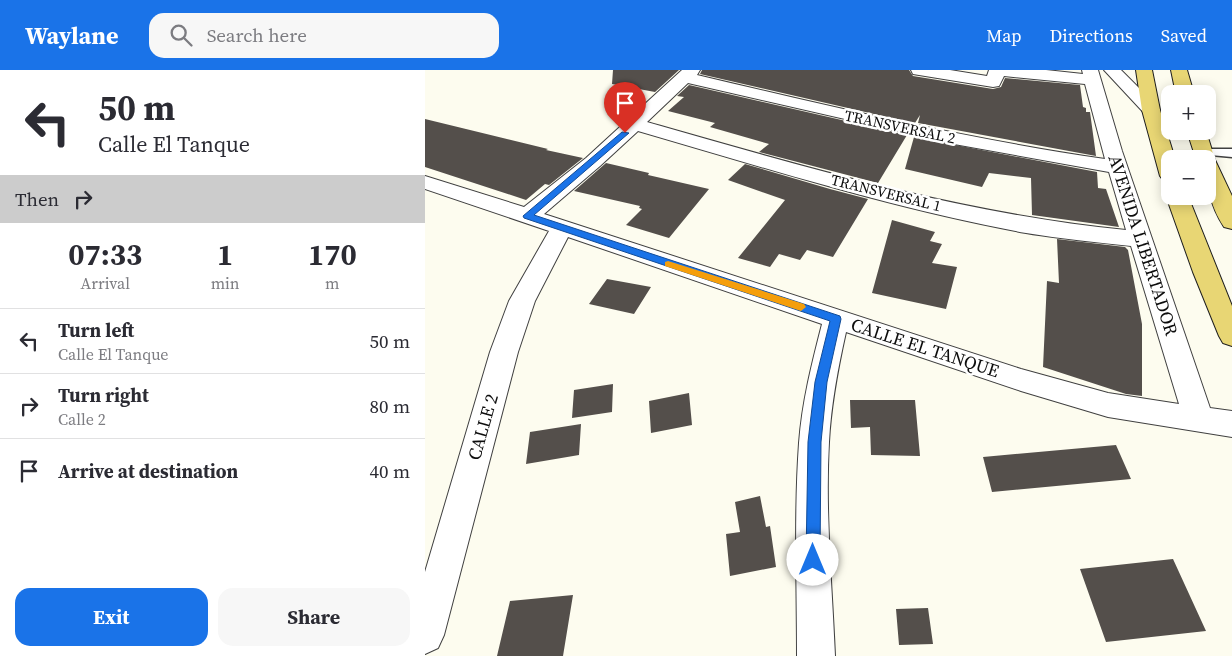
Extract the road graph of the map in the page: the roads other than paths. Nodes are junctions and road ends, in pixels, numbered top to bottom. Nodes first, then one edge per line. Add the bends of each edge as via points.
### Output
1 (919, 70) edge
2 (1143, 70) edge
3 (1179, 70) edge
4 (1099, 73) edge
5 (689, 74) edge
6 (1183, 85) edge
7 (1151, 110) junction
8 (635, 124) junction
9 (1163, 150) edge
10 (1232, 153) edge
11 (1216, 156) edge
12 (1117, 167) junction
13 (425, 182) edge
14 (1216, 183) edge
15 (1180, 205) edge
16 (527, 216) junction
17 (1232, 222) edge
18 (562, 228) junction
19 (1141, 239) junction
20 (836, 319) junction
21 (1232, 336) edge
22 (1199, 419) junction
23 (1232, 424) edge
24 (425, 635) edge
25 (816, 656) edge

1 - 4 street via 993,82 997,70
2 - 7 main road
3 - 6 main road
4 - 7 street
4 - 12 street, AVENIDA LIBERTADOR
5 - 8 street
5 - 12 street, TRANSVERSAL 2 via 863,120 1046,157
7 - 9 main road
8 - 16 street
8 - 19 street, TRANSVERSAL 1 via 890,196 966,214 1025,226
10 - 11 lane
12 - 19 street, AVENIDA LIBERTADOR
13 - 16 street, CALLE EL TANQUE
14 - 17 main road
15 - 21 main road
16 - 18 street, CALLE EL TANQUE
18 - 20 street, CALLE EL TANQUE
18 - 24 street, CALLE 2 via 522,302 504,352
19 - 22 street, AVENIDA LIBERTADOR
20 - 22 street, CALLE EL TANQUE via 1021,380 1100,402
20 - 25 street via 821,382 814,442
22 - 23 street, CALLE EL TANQUE

